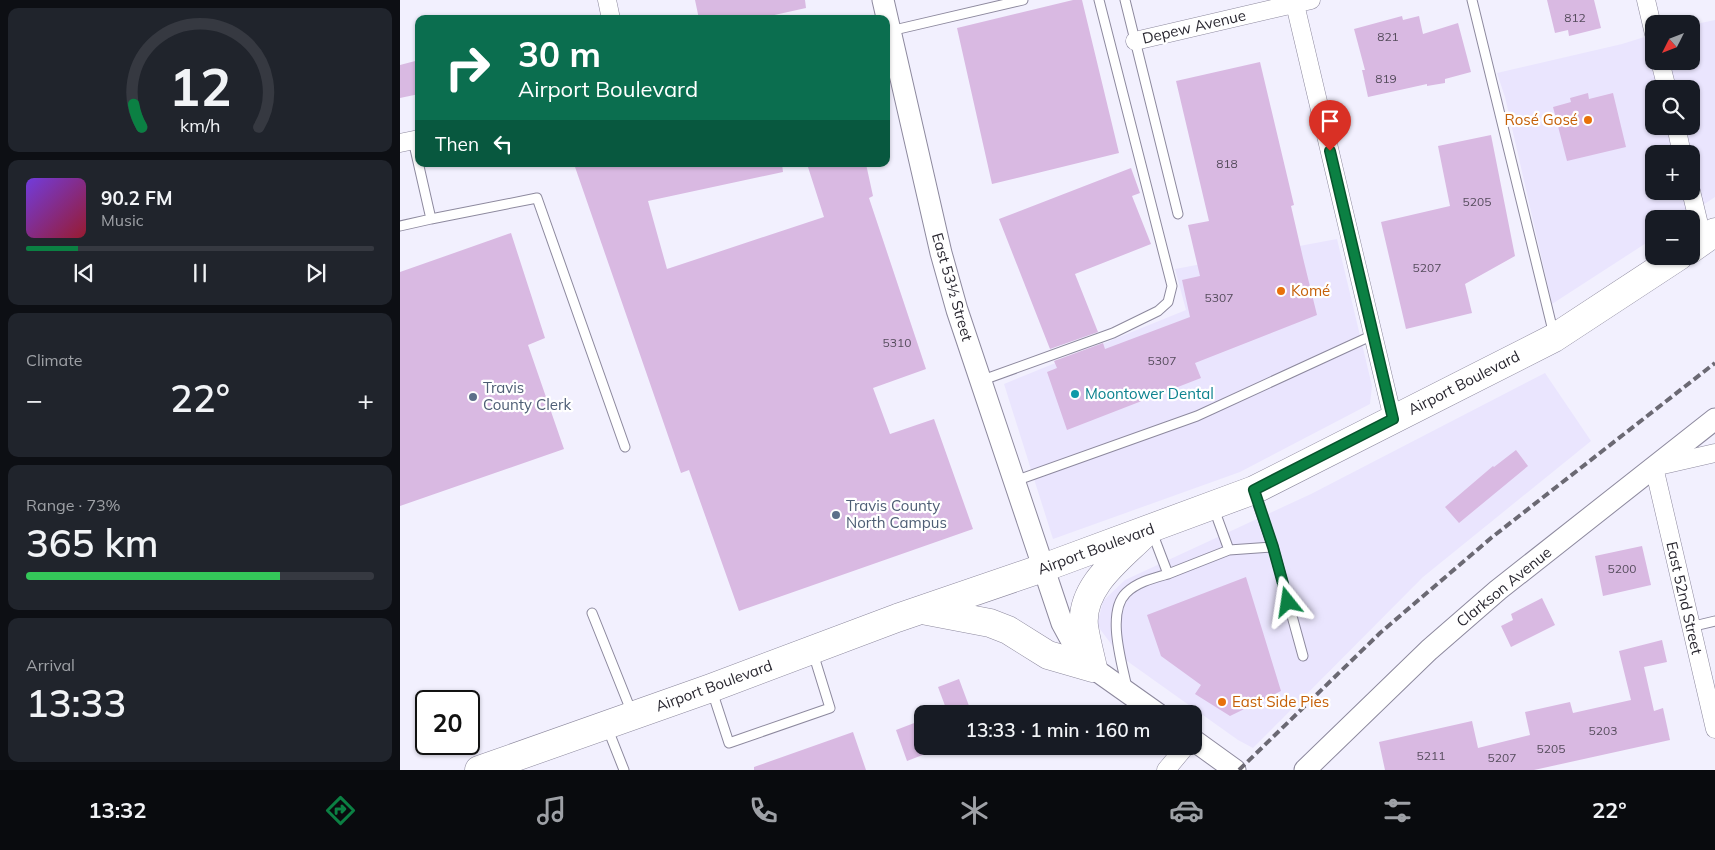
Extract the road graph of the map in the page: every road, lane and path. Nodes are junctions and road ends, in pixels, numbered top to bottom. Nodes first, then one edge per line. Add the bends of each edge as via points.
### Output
1 (607, 0) edge
2 (883, 0) edge
3 (1023, 0) edge
4 (1099, 0) edge
5 (1125, 0) edge
6 (1472, 0) edge
7 (1646, 0) edge
8 (1300, 1) edge
9 (610, 15) edge
10 (885, 15) edge
11 (1650, 15) edge
12 (890, 32) edge
13 (890, 40) edge
14 (1135, 41) junction
15 (410, 140) edge
16 (415, 159) edge
17 (417, 167) edge
18 (1693, 200) edge
19 (1178, 214) dead end
20 (431, 219) junction
21 (400, 226) edge
22 (1703, 241) edge
23 (1666, 265) edge
24 (1373, 335) junction
25 (1554, 338) junction
26 (980, 381) junction
27 (1393, 419) junction
28 (1715, 420) edge
29 (625, 447) dead end
30 (1715, 453) edge
31 (1654, 467) junction
32 (1014, 481) junction
33 (1254, 490) junction
34 (1213, 506) junction
35 (1149, 530) junction
36 (1273, 547) junction
37 (1229, 550) junction
38 (1044, 568) junction
39 (1168, 574) junction
40 (921, 610) junction
41 (592, 613) dead end
42 (1715, 621) edge
43 (1690, 627) junction
44 (812, 650) junction
45 (1303, 656) dead end
46 (1092, 668) junction
47 (711, 688) junction
48 (1127, 691) junction
49 (1146, 705) edge
50 (633, 715) junction
51 (606, 725) junction
52 (1715, 729) edge
53 (1202, 746) edge
54 (1178, 755) edge
55 (486, 769) edge
56 (624, 770) edge
57 (1166, 770) edge
58 (1235, 770) edge
59 (1305, 770) edge

1 - 9 street
2 - 10 street, East 53½ Street
3 - 12 lane
4 - 26 lane via 1172,286 1168,302 1158,311 1113,333
5 - 14 lane
6 - 25 lane
7 - 11 street
8 - 14 street, Depew Avenue
8 - 24 street
13 - 26 street, East 53½ Street via 941,253
14 - 19 lane
15 - 16 lane
17 - 20 lane
18 - 22 street
20 - 21 lane
20 - 29 lane via 537,198
23 - 25 main road, Airport Boulevard
24 - 27 street
24 - 32 lane via 1198,416
25 - 27 main road, Airport Boulevard
26 - 32 street, East 53½ Street
27 - 33 main road, Airport Boulevard
28 - 31 street, Clarkson Avenue
30 - 31 street
31 - 43 street, East 52nd Street
31 - 59 street, Clarkson Avenue via 1498,590 1429,650
32 - 38 street, East 53½ Street
33 - 34 main road, Airport Boulevard
33 - 36 lane
34 - 35 main road, Airport Boulevard
34 - 37 lane
35 - 38 main road, Airport Boulevard
35 - 39 lane
35 - 46 main road via 1099,579 1086,602 1084,624
36 - 37 lane
36 - 45 lane
37 - 39 lane
38 - 40 main road, Airport Boulevard
38 - 46 street, East 53½ Street via 1062,623
39 - 48 lane via 1141,583 1126,594 1117,608 1116,627
40 - 44 main road, Airport Boulevard
40 - 46 main road via 990,623 1008,630 1048,655
41 - 50 lane
42 - 43 lane
43 - 52 street, East 52nd Street
44 - 47 main road, Airport Boulevard
44 - 47 lane via 830,708 728,742
46 - 48 street, East 53½ Street
47 - 50 main road, Airport Boulevard
48 - 49 street, East 53½ Street
50 - 51 main road, Airport Boulevard
51 - 55 main road, Airport Boulevard
51 - 56 lane
53 - 58 street
54 - 57 street

